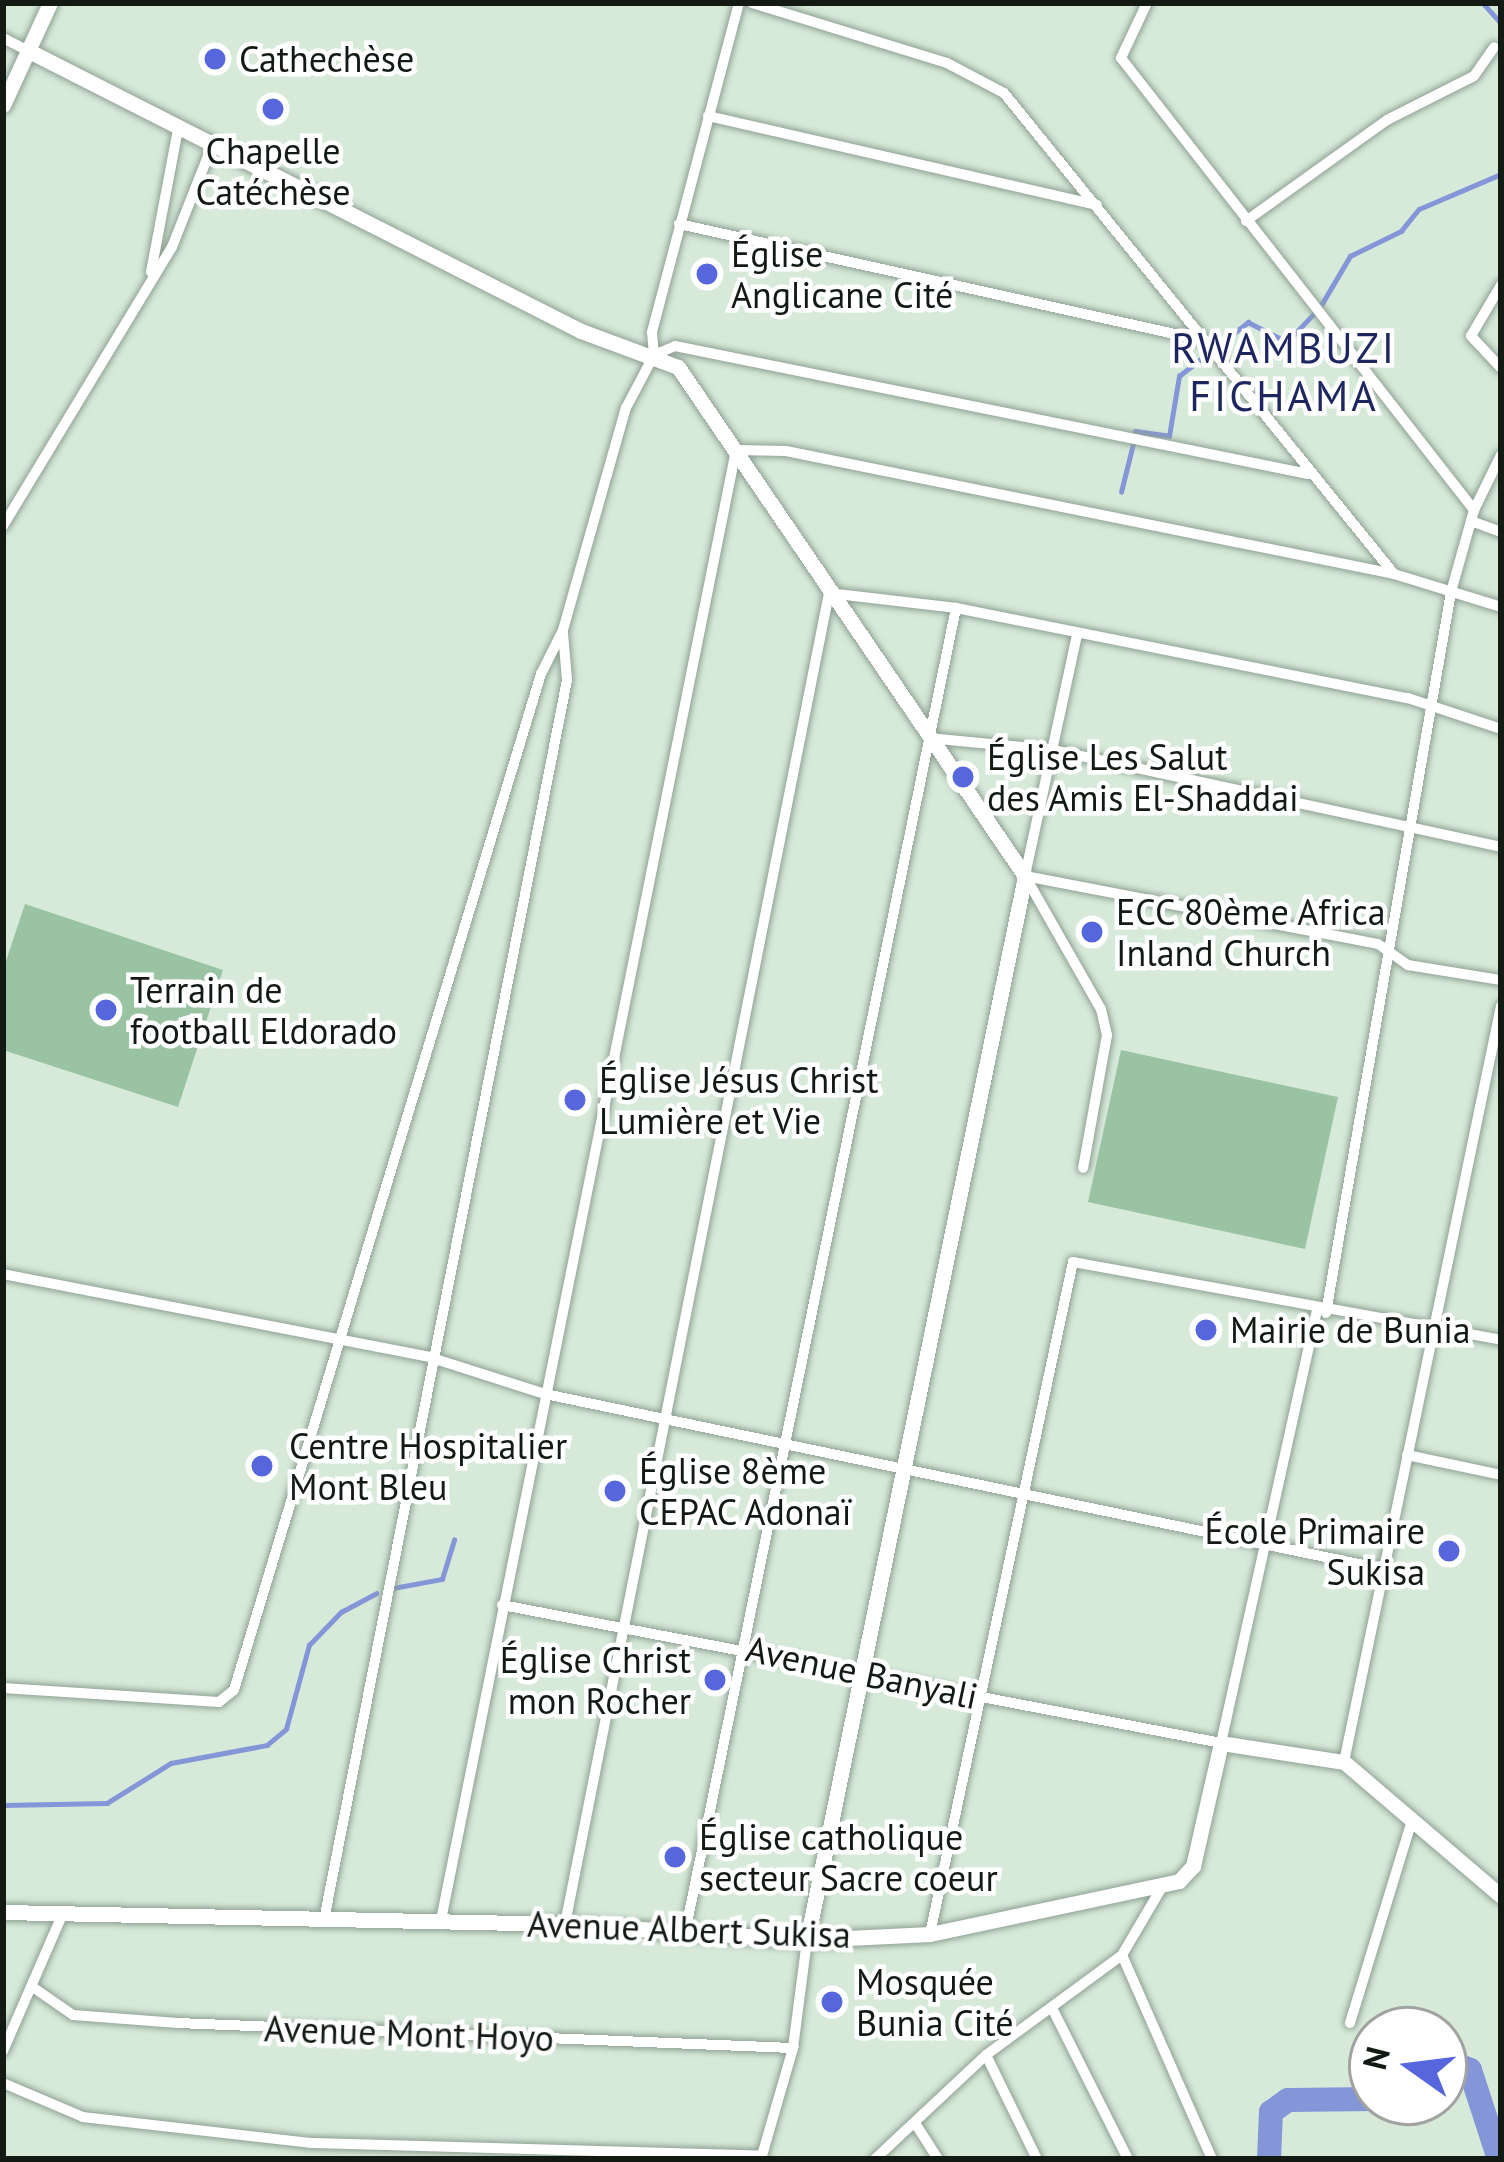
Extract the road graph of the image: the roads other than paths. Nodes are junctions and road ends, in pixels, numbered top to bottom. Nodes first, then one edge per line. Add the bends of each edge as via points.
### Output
1 (50, 3) edge
2 (739, 3) edge
3 (752, 3) edge
4 (1147, 3) edge
5 (3, 38) edge
6 (1494, 47) dead end
7 (29, 51) junction
8 (3, 106) edge
9 (708, 116) junction
10 (178, 129) junction
11 (212, 146) junction
12 (1098, 206) junction
13 (1246, 221) junction
14 (679, 224) junction
15 (148, 284) junction
16 (1501, 284) edge
17 (1207, 346) junction
18 (654, 355) junction
19 (1501, 368) edge
20 (736, 449) junction
21 (1501, 455) edge
22 (1310, 474) junction
23 (1473, 516) junction
24 (3, 526) edge
25 (1501, 532) edge
26 (1394, 574) junction
27 (1451, 592) junction
28 (830, 593) junction
29 (1501, 607) edge
30 (956, 608) junction
31 (562, 630) junction
32 (1078, 634) junction
33 (1429, 708) junction
34 (1501, 729) edge
35 (928, 738) junction
36 (1053, 750) junction
37 (1408, 828) junction
38 (1501, 848) edge
39 (1025, 876) junction
40 (1394, 952) junction
41 (1501, 980) edge
42 (1501, 1006) edge
43 (1083, 1168) dead end
44 (3, 1274) edge
45 (1322, 1312) junction
46 (1430, 1329) junction
47 (1501, 1340) edge
48 (338, 1344) junction
49 (429, 1357) junction
50 (545, 1394) junction
51 (664, 1417) junction
52 (783, 1444) junction
53 (1407, 1455) junction
54 (904, 1474) junction
55 (1501, 1475) edge
56 (1024, 1498) junction
57 (1264, 1545) junction
58 (1383, 1569) junction
59 (502, 1605) junction
60 (626, 1627) junction
61 (747, 1647) junction
62 (864, 1675) junction
63 (3, 1688) edge
64 (982, 1696) junction
65 (1221, 1743) junction
66 (1344, 1762) junction
67 (1411, 1823) junction
68 (1162, 1887) junction
69 (1501, 1896) edge
70 (3, 1912) edge
71 (62, 1915) junction
72 (323, 1920) junction
73 (441, 1920) junction
74 (565, 1924) junction
75 (686, 1928) junction
76 (930, 1934) junction
77 (807, 1940) junction
78 (1122, 1955) junction
79 (34, 1988) junction
80 (1355, 2006) edge
81 (1052, 2008) junction
82 (794, 2048) junction
83 (3, 2050) edge
84 (986, 2055) junction
85 (3, 2083) edge
86 (915, 2122) junction
87 (762, 2158) edge
88 (875, 2159) edge
89 (938, 2159) edge
90 (1036, 2159) edge
91 (1128, 2159) edge
92 (1212, 2159) edge

1 - 7 street
2 - 9 street
3 - 12 street via 986,78
4 - 13 street via 1120,58
5 - 7 street
6 - 13 street via 1474,76 1387,120
7 - 8 street
7 - 10 street
9 - 12 street
9 - 14 street
10 - 11 street
10 - 15 street
11 - 15 street
11 - 18 street via 581,331
12 - 17 street
13 - 23 street
14 - 17 street
14 - 18 street via 652,332
15 - 24 street
16 - 19 street via 1471,336
17 - 22 street
18 - 20 street via 678,368
18 - 22 street via 675,346
18 - 31 street via 626,408
20 - 26 street via 786,452
20 - 28 street
20 - 50 street
21 - 23 street
22 - 26 street
23 - 25 street
23 - 27 street
26 - 27 street
27 - 29 street
27 - 33 street
28 - 30 street
28 - 35 street
28 - 51 street
30 - 32 street
30 - 35 street
31 - 48 street via 541,674
31 - 49 street via 567,680
32 - 33 street
32 - 36 street
33 - 34 street
33 - 37 street
35 - 36 street
35 - 39 street
35 - 52 street
36 - 37 street
36 - 39 street
37 - 38 street
37 - 40 street
39 - 40 street
39 - 43 street via 1101,1009 1107,1035
39 - 54 street
40 - 41 street via 1408,964
40 - 45 street
42 - 46 street
44 - 48 street
45 - 46 street
45 - 56 street via 1073,1262
45 - 57 street
46 - 47 street
46 - 53 street
48 - 49 street
48 - 63 street via 234,1690 219,1702
49 - 50 street
49 - 72 street
50 - 51 street
50 - 59 street
51 - 52 street
51 - 60 street
52 - 54 street
52 - 61 street
53 - 55 street
53 - 58 street
54 - 56 street
54 - 62 street
56 - 57 street
56 - 64 street
57 - 58 street
57 - 65 street
58 - 66 street
59 - 60 street, Avenue Banyali
59 - 73 street
60 - 61 street, Avenue Banyali
60 - 74 street
61 - 62 street, Avenue Banyali
61 - 75 street
62 - 64 street, Avenue Banyali
62 - 77 street
64 - 65 street, Avenue Banyali
64 - 76 street
65 - 66 street
65 - 68 street via 1193,1866
66 - 67 street
67 - 69 street
67 - 80 street
68 - 76 street, Avenue Albert Sukisa
68 - 78 street
70 - 71 street, Avenue Albert Sukisa
71 - 72 street, Avenue Albert Sukisa
71 - 79 street
72 - 73 street, Avenue Albert Sukisa
73 - 74 street, Avenue Albert Sukisa
74 - 75 street, Avenue Albert Sukisa
75 - 77 street, Avenue Albert Sukisa
76 - 77 street, Avenue Albert Sukisa
77 - 82 street
78 - 81 street
78 - 92 street
79 - 82 street, Avenue Mont Hoyo via 73,2015 178,2024
79 - 83 street
81 - 84 street
81 - 91 street
82 - 87 street
84 - 86 street
84 - 90 street
85 - 87 street via 83,2117 310,2143
86 - 88 street
86 - 89 street

